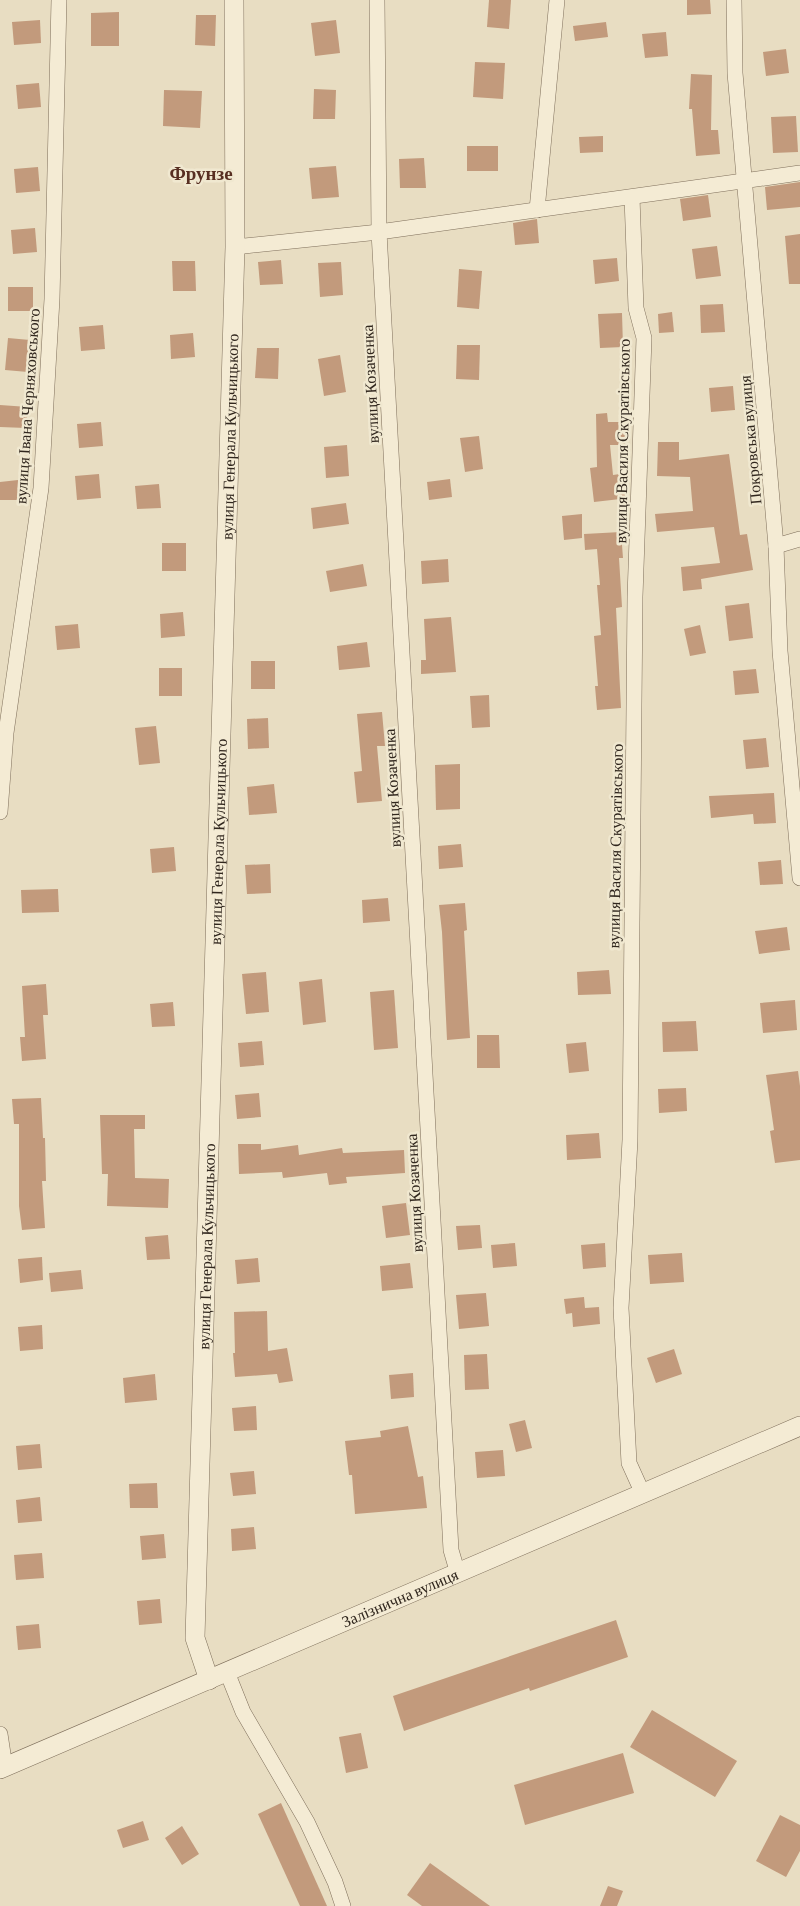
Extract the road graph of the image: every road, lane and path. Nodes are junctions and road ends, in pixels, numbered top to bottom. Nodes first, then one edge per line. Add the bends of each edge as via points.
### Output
1 (59, 0) edge
2 (234, 0) edge
3 (377, 0) edge
4 (557, 0) edge
5 (734, 0) edge
6 (800, 173) edge
7 (745, 181) junction
8 (632, 197) junction
9 (538, 210) junction
10 (380, 232) junction
11 (236, 247) junction
12 (800, 539) edge
13 (776, 546) junction
14 (0, 812) edge
15 (800, 878) edge
16 (800, 1426) edge
17 (643, 1494) junction
18 (458, 1574) junction
19 (227, 1672) junction
20 (209, 1680) junction
21 (0, 1734) edge
22 (2, 1768) edge
23 (343, 1906) edge

1 - 14 street, вулиця Івана Черняховського via 52,299 41,488 6,733
2 - 11 street, вулиця Генерала Кульчицького
3 - 10 street, вулиця Козаченка
4 - 9 street
5 - 7 street, Покровська вулиця via 735,73
6 - 7 street
7 - 8 street
7 - 13 street, Покровська вулиця
8 - 9 street
8 - 17 street, вулиця Василя Скуратівського via 636,308 644,338 635,597 630,1140 620,1308 629,1464
9 - 10 street
10 - 11 street
10 - 18 street, вулиця Козаченка via 450,1540
11 - 20 street, вулиця Генерала Кульчицького via 195,1638
12 - 13 street
13 - 15 street, Покровська вулиця via 780,650
16 - 17 street, Залізнична вулиця
17 - 18 street, Залізнична вулиця
18 - 19 street, Залізнична вулиця
19 - 20 street, Залізнична вулиця
19 - 23 street via 243,1712 307,1822
20 - 22 street, Залізнична вулиця
21 - 22 street

